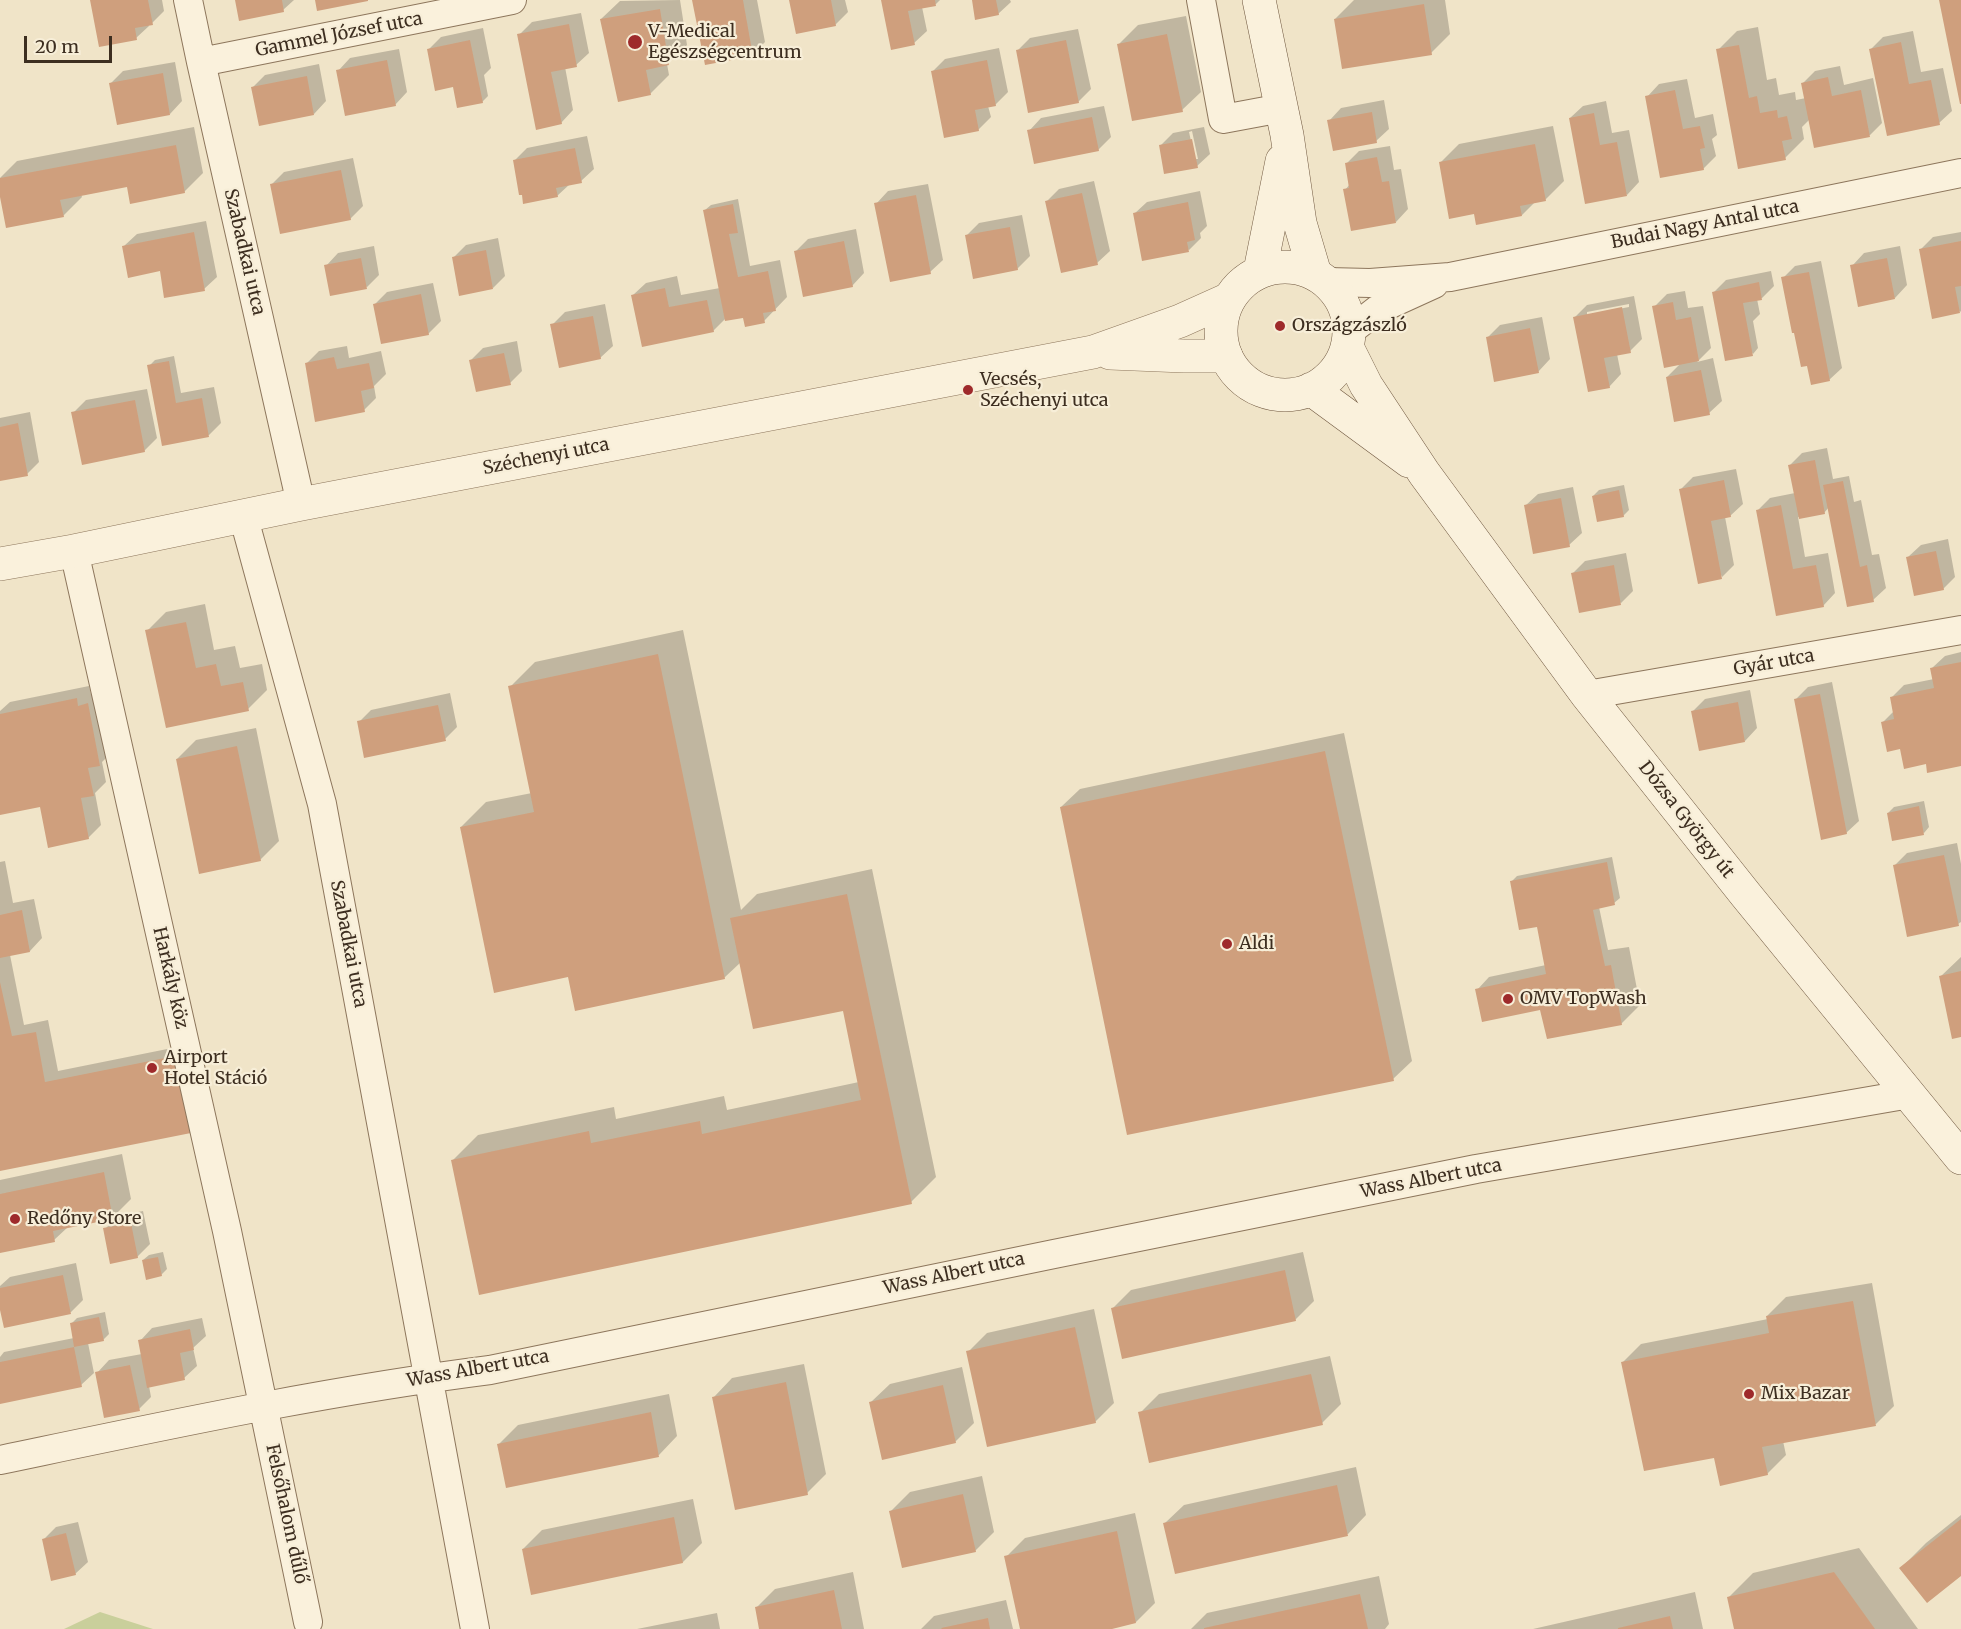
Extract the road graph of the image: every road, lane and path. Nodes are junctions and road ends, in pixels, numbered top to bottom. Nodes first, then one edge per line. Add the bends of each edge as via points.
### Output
1 (189, 0) edge
2 (512, 0) edge
3 (1201, 0) edge
4 (1259, 0) edge
5 (201, 62) junction
6 (1284, 122) junction
7 (1961, 173) edge
8 (1260, 271) junction
9 (1450, 277) junction
10 (1321, 278) junction
11 (1229, 299) junction
12 (1348, 339) junction
13 (1093, 352) junction
14 (1226, 356) junction
15 (1311, 389) junction
16 (1424, 473) junction
17 (301, 504) junction
18 (243, 515) junction
19 (74, 552) junction
20 (0, 564) edge
21 (1961, 630) edge
22 (1587, 695) junction
23 (1910, 1094) junction
24 (1961, 1158) edge
25 (429, 1378) junction
26 (263, 1405) junction
27 (0, 1460) edge
28 (308, 1622) dead end
29 (475, 1629) edge

1 - 5 street, Szabadkai utca
2 - 5 street, Gammel József utca
3 - 6 street via 1223,119
4 - 6 main road
5 - 17 street, Szabadkai utca
6 - 8 main road
6 - 10 main road via 1300,223
7 - 9 street, Budai Nagy Antal utca
8 - 10 main road via 1283,266 1307,270
8 - 11 main road
9 - 10 street, Budai Nagy Antal utca via 1370,283
9 - 12 street, Budai Nagy Antal utca via 1377,310
10 - 12 main road via 1339,296 1347,313
11 - 13 main road, Széchenyi utca
11 - 14 main road via 1222,317 1221,337
12 - 15 main road via 1339,365
12 - 16 main road, Dózsa György út via 1366,385
13 - 14 main road, Széchenyi utca
13 - 17 main road, Széchenyi utca
14 - 15 main road via 1236,373 1252,386 1291,395
15 - 16 main road, Dózsa György út
16 - 22 main road, Dózsa György út
17 - 18 main road, Széchenyi utca
18 - 19 main road, Széchenyi utca
18 - 25 street, Szabadkai utca via 322,804
19 - 20 main road, Széchenyi utca
19 - 26 street, Harkály köz
21 - 22 street, Gyár utca
22 - 23 main road, Dózsa György út
23 - 24 main road, Dózsa György út
23 - 25 street, Wass Albert utca via 1476,1169 490,1370
25 - 26 street, Wass Albert utca
25 - 29 street, Szabadkai utca
26 - 27 street, Wass Albert utca
26 - 28 street, Felsőhalom dűlő

